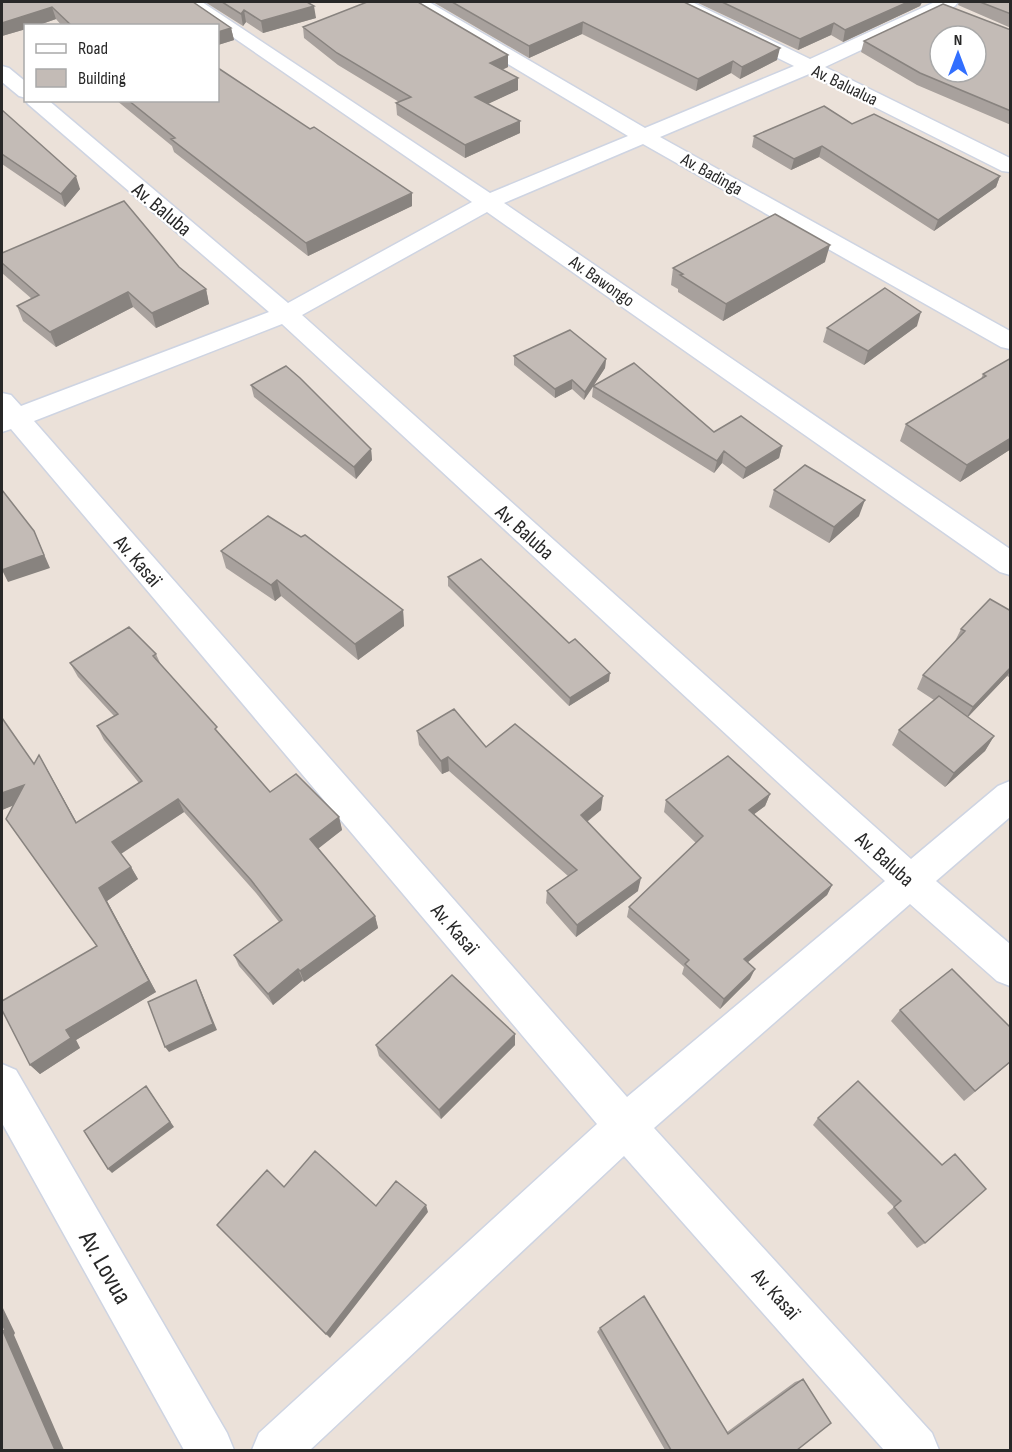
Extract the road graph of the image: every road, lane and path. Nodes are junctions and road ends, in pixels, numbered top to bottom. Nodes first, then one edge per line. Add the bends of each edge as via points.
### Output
1 (191, 2) edge
2 (417, 2) edge
3 (679, 2) edge
4 (944, 6) edge
5 (809, 67) junction
6 (2, 72) edge
7 (24, 90) edge
8 (37, 102) edge
9 (645, 137) junction
10 (1011, 166) edge
11 (488, 202) junction
12 (286, 314) junction
13 (1011, 341) edge
14 (6, 414) edge
15 (1011, 564) edge
16 (1011, 796) edge
17 (911, 882) junction
18 (1011, 968) edge
19 (2, 1084) edge
20 (625, 1126) junction
21 (210, 1450) edge
22 (276, 1450) edge
23 (915, 1450) edge

1 - 11 street, Av. Bawongo
2 - 9 street, Av. Badinga
3 - 5 street, Av. Balualua
4 - 5 street
5 - 9 street
5 - 10 street, Av. Balualua
6 - 7 street
8 - 12 street, Av. Baluba
9 - 11 street
9 - 13 street, Av. Badinga
11 - 12 street
11 - 15 street, Av. Bawongo
12 - 14 street
12 - 17 street, Av. Baluba
14 - 20 street, Av. Kasaï
16 - 17 street
17 - 18 street, Av. Baluba
17 - 20 street
19 - 21 street, Av. Lovua
20 - 22 street
20 - 23 street, Av. Kasaï

